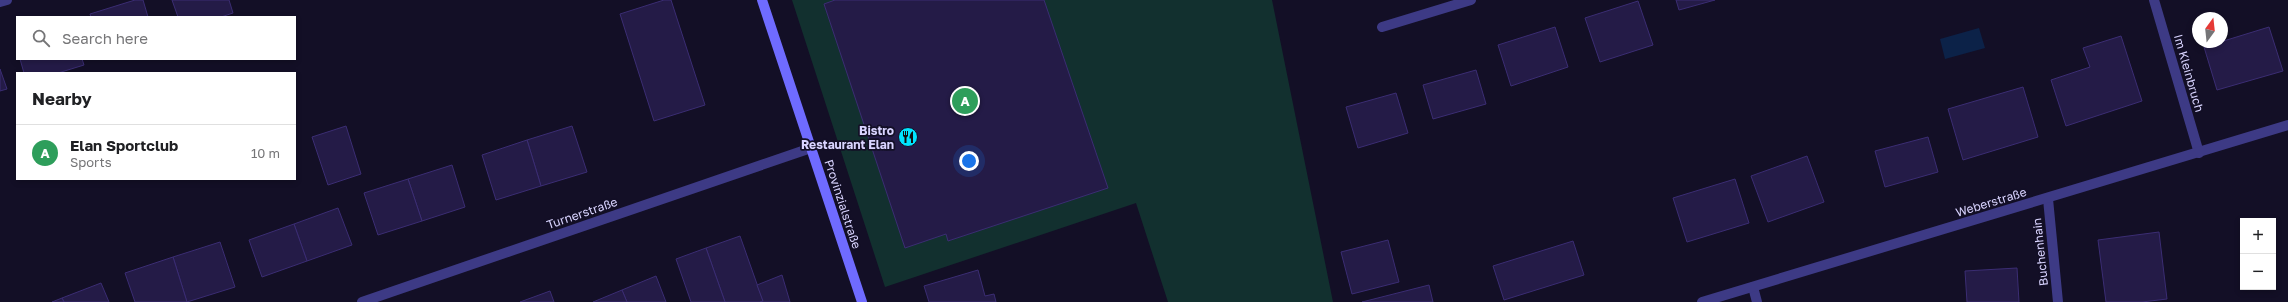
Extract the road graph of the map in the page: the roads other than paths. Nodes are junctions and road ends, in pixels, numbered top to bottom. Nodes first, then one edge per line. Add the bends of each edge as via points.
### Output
1 (6, 0) edge
2 (762, 0) edge
3 (1471, 0) edge
4 (2154, 0) edge
5 (0, 2) edge
6 (1382, 27) dead end
7 (2288, 125) edge
8 (811, 148) junction
9 (2199, 153) junction
10 (2048, 198) junction
11 (1753, 287) junction
12 (362, 302) edge
13 (862, 302) edge
14 (1702, 302) edge
15 (1757, 302) edge
16 (2058, 302) edge

1 - 5 street
2 - 8 street, Provinzialstraße
3 - 6 street
4 - 9 street, Im Kleinbruch
7 - 9 street, Weberstraße
8 - 12 street, Turnerstraße
8 - 13 street, Provinzialstraße
9 - 10 street, Weberstraße
10 - 11 street, Weberstraße
10 - 16 street, Buchenhain
11 - 14 street, Weberstraße
11 - 15 street

